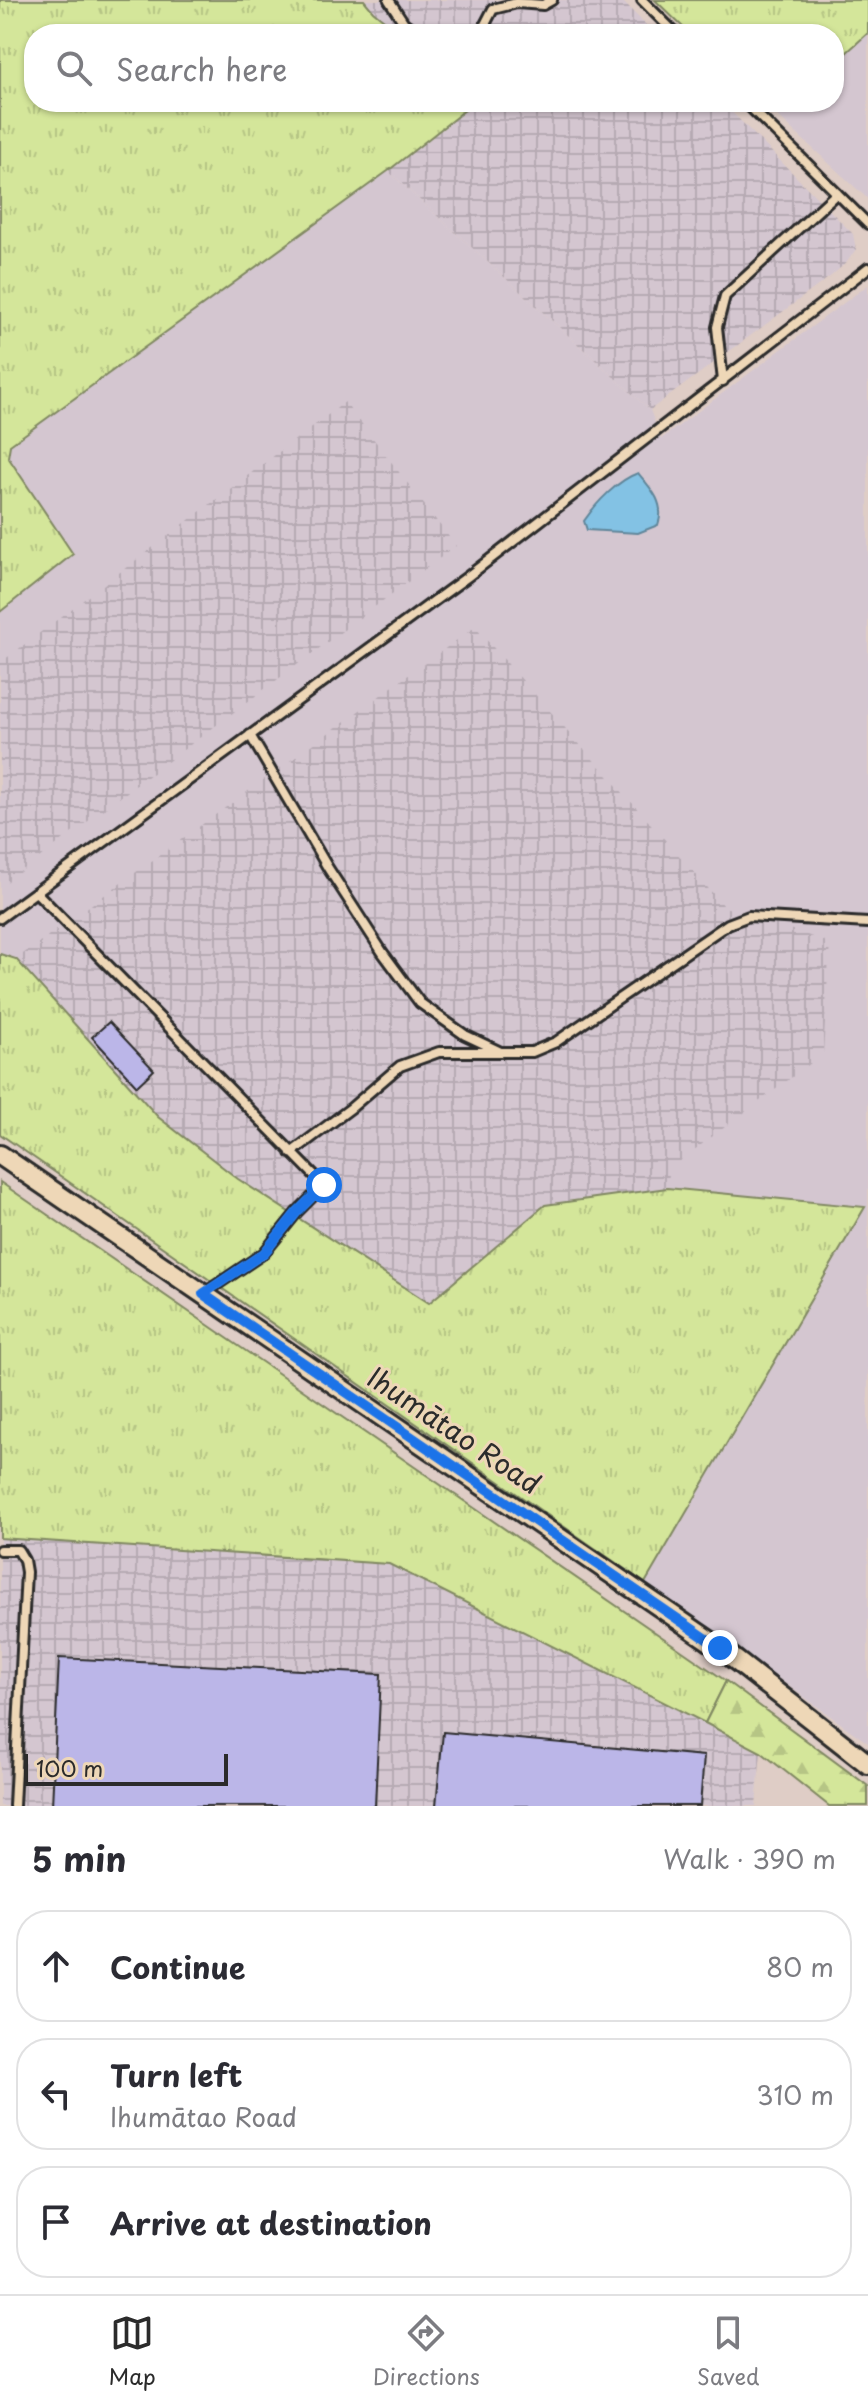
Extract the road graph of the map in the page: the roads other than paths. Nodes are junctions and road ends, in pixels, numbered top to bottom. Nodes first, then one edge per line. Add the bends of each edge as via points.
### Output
1 (389, 0) edge
2 (552, 0) edge
3 (642, 0) edge
4 (405, 24) edge
5 (485, 24) edge
6 (666, 24) edge
7 (755, 112) edge
8 (837, 193) junction
9 (868, 224) edge
10 (867, 271) edge
11 (723, 381) junction
12 (250, 735) junction
13 (36, 892) junction
14 (0, 918) edge
15 (868, 923) edge
16 (505, 1054) junction
17 (291, 1153) junction
18 (0, 1155) edge
19 (203, 1294) junction
20 (0, 1550) edge
21 (868, 1764) edge
22 (14, 1806) edge

1 - 4 lane
2 - 5 lane via 493,9
3 - 6 lane
7 - 8 lane
8 - 9 lane
8 - 11 lane via 725,296 717,327
10 - 11 lane
11 - 12 lane
12 - 13 lane
12 - 16 lane via 328,868 420,1003 465,1035
13 - 14 lane
13 - 17 lane
15 - 16 lane via 749,916 728,924 556,1042 532,1052
16 - 17 lane via 439,1052 400,1066
17 - 19 lane via 324,1185 264,1253
18 - 19 street, Ihumātao Road
19 - 21 street, Ihumātao Road via 720,1648
20 - 22 lane via 18,1550 26,1572

